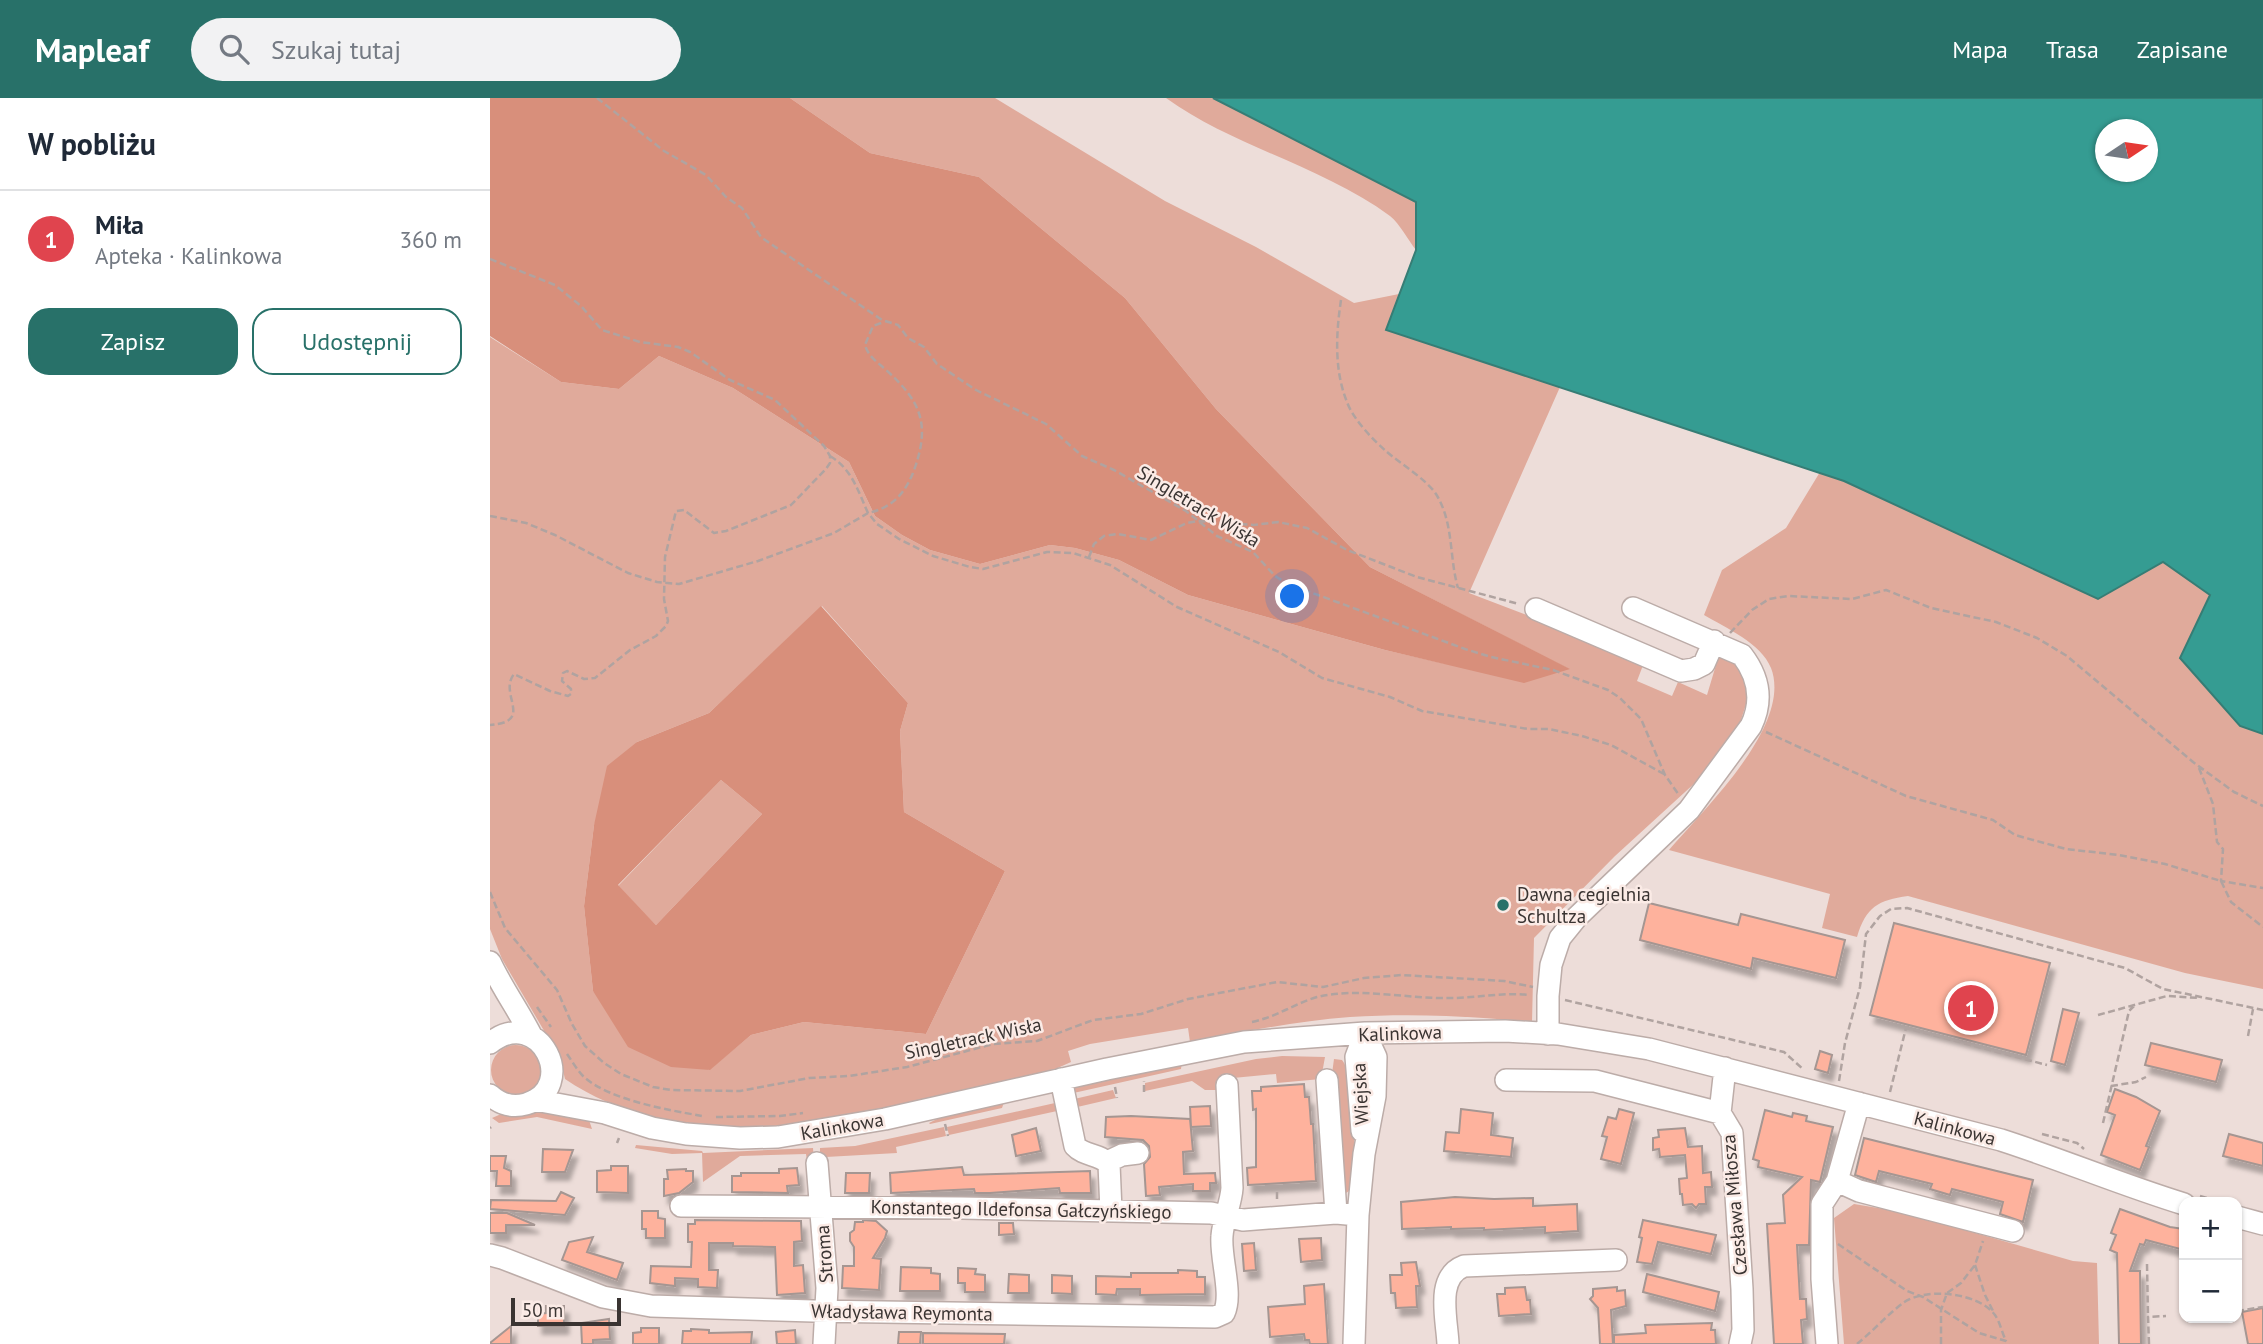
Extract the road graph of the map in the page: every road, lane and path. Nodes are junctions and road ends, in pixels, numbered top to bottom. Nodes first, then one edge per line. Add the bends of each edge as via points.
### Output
1 (597, 98) edge
2 (490, 259) edge
3 (1341, 300) dead end
4 (886, 321) junction
5 (830, 457) junction
6 (868, 513) junction
7 (490, 516) edge
8 (1198, 521) junction
9 (1089, 558) junction
10 (664, 583) junction
11 (1458, 589) junction
12 (1633, 608) dead end
13 (1536, 609) joint
14 (1718, 643) junction
15 (490, 725) edge
16 (1751, 726) junction
17 (2198, 765) junction
18 (1665, 775) junction
19 (2263, 806) edge
20 (1689, 810) junction
21 (2221, 881) junction
22 (2263, 888) edge
23 (490, 892) edge
24 (2263, 928) edge
25 (490, 962) edge
26 (1548, 988) junction
27 (495, 990) edge
28 (2203, 997) junction
29 (533, 1006) dead end
30 (2134, 1006) junction
31 (2253, 1009) junction
32 (2263, 1010) edge
33 (2098, 1016) dead end
34 (542, 1033) junction
35 (1365, 1033) junction
36 (1548, 1034) junction
37 (2248, 1036) dead end
38 (492, 1039) edge
39 (565, 1051) dead end
40 (2048, 1065) dead end
41 (1725, 1068) junction
42 (2146, 1077) dead end
43 (551, 1078) junction
44 (1061, 1079) junction
45 (1327, 1080) dead end
46 (1507, 1080) dead end
47 (1144, 1081) dead end
48 (1227, 1085) dead end
49 (1838, 1086) dead end
50 (2111, 1086) junction
51 (1115, 1087) dead end
52 (1144, 1092) dead end
53 (1117, 1098) dead end
54 (1889, 1099) dead end
55 (535, 1100) junction
56 (1859, 1103) junction
57 (493, 1113) edge
58 (605, 1113) junction
59 (804, 1113) dead end
60 (1720, 1113) junction
61 (2103, 1122) dead end
62 (945, 1124) dead end
63 (2035, 1132) dead end
64 (948, 1136) dead end
65 (619, 1138) dead end
66 (617, 1143) dead end
67 (1138, 1153) dead end
68 (2091, 1154) dead end
69 (1107, 1162) junction
70 (817, 1163) dead end
71 (1837, 1181) junction
72 (2182, 1197) edge
73 (681, 1206) dead end
74 (821, 1206) junction
75 (1111, 1211) junction
76 (1336, 1213) junction
77 (1359, 1215) junction
78 (1226, 1217) junction
79 (2242, 1218) edge
80 (2263, 1224) edge
81 (1988, 1225) junction
82 (2013, 1231) dead end
83 (1822, 1239) junction
84 (490, 1255) edge
85 (1616, 1260) dead end
86 (2147, 1264) dead end
87 (1975, 1265) junction
88 (1947, 1293) junction
89 (1916, 1296) junction
90 (2263, 1307) edge
91 (827, 1310) junction
92 (1941, 1310) junction
93 (2242, 1310) edge
94 (1994, 1314) junction
95 (2166, 1316) dead end
96 (2148, 1317) junction
97 (2006, 1340) junction
98 (824, 1344) edge
99 (1354, 1344) edge
100 (1448, 1344) edge
101 (1740, 1344) edge
102 (1827, 1344) edge
103 (1857, 1344) edge
104 (1941, 1344) edge
105 (2010, 1344) edge
106 (2149, 1344) edge

1 - 4 path, Singletrack Wisła via 664,151 706,175 742,208 768,242
2 - 5 path via 555,285 602,330 678,347 730,380 775,400
3 - 11 path via 1336,331 1347,403 1384,450 1435,493 1446,516
4 - 6 path via 873,326 866,349 915,400 923,440 905,490 890,506
4 - 8 path, Singletrack Wisła via 898,325 937,364 976,390 1046,424 1082,456
5 - 6 path via 851,474
5 - 10 path via 826,469 791,505 726,531 714,533 684,510 676,512 667,543
6 - 9 path via 877,524 922,551 970,567 984,569 1047,552
6 - 10 path via 834,533 758,561 679,584
7 - 10 path via 526,523 628,573
8 - 9 path via 1152,540 1104,536 1094,544
8 - 11 path via 1254,526 1278,522 1307,528 1347,550
8 - 18 path, Singletrack Wisła via 1217,536 1253,552 1288,584 1465,649 1553,670 1608,690 1641,719
9 - 18 path via 1322,678 1422,711 1549,729 1611,745
10 - 15 path via 668,621 656,636 595,678 563,673 562,681 571,689 568,696 514,674 510,682 513,715 503,724
11 - 13 path
12 - 14 street
13 - 14 street via 1681,671 1704,664
14 - 16 street via 1742,655 1756,680 1757,713
14 - 17 path via 1769,599 1852,599 1886,590 1931,608 1997,622 2037,638 2067,656
16 - 20 street
16 - 21 path via 1906,796 1993,820 2015,835 2066,849 2165,864
17 - 19 path via 2234,792
17 - 21 path via 2213,804 2217,842 2223,849
18 - 20 path, Singletrack Wisła
20 - 26 street via 1577,916 1560,939
21 - 22 path
21 - 24 path via 2231,902
23 - 26 path, Singletrack Wisła via 505,928 557,990 585,1046 621,1074 671,1090 740,1091 907,1067 993,1044 1037,1041 1093,1020 1142,1014 1188,999 1277,982 1322,987 1402,975
25 - 27 street
26 - 36 street
27 - 34 street
27 - 38 street via 503,1015
28 - 30 path via 2167,996
28 - 31 path
28 - 49 path via 2163,989 2125,968 1907,908 1892,909 1866,934 1860,987
29 - 34 path via 540,1010
30 - 33 path
30 - 50 path
31 - 32 path
31 - 37 path
34 - 38 street
34 - 43 street
35 - 36 street, Kalinkowa
35 - 44 street, Kalinkowa via 1244,1042
35 - 77 street, Wiejska via 1356,1057 1364,1154
36 - 41 street, Kalinkowa via 1649,1049
39 - 59 path via 583,1076 599,1087 645,1105 708,1117
40 - 54 path via 1906,1028
41 - 56 street, Kalinkowa
41 - 60 street, Czesława Miłosza
42 - 50 path
43 - 55 street
43 - 58 street, Kalinkowa
44 - 58 street, Kalinkowa via 885,1119 778,1137 685,1135
44 - 69 street via 1075,1146
45 - 76 street
46 - 60 street via 1595,1082
47 - 52 path
48 - 78 street via 1232,1188
50 - 61 path
51 - 53 path
55 - 57 street, Kalinkowa
55 - 58 street, Kalinkowa
56 - 71 street
56 - 72 street, Kalinkowa via 2001,1140
60 - 101 street, Czesława Miłosza via 1731,1133 1742,1289
62 - 64 path
63 - 68 path via 2077,1143
65 - 66 path
67 - 69 street
69 - 75 street
70 - 74 street, Stroma
71 - 81 street
71 - 83 street via 1822,1204
73 - 74 street, Konstantego Ildefonsa Gałczyńskiego
74 - 75 street, Konstantego Ildefonsa Gałczyńskiego
74 - 91 street, Stroma
75 - 78 street, Konstantego Ildefonsa Gałczyńskiego
76 - 77 street, Konstantego Ildefonsa Gałczyńskiego
76 - 78 street, Konstantego Ildefonsa Gałczyńskiego via 1242,1220
77 - 99 street, Wiejska
78 - 91 street, Władysława Reymonta via 1221,1238 1227,1302 1224,1312 1215,1317
79 - 80 street
81 - 82 street
81 - 87 path
83 - 89 path via 1836,1242
83 - 102 street
84 - 91 street, Władysława Reymonta via 603,1297 651,1306
85 - 100 street via 1456,1269 1446,1288
86 - 96 path
87 - 88 path
87 - 94 path
88 - 89 path
88 - 92 path
88 - 94 path via 1969,1298
89 - 92 path
89 - 103 path
90 - 93 path
91 - 98 street, Stroma
92 - 97 path via 1979,1333
92 - 104 path
94 - 97 path
95 - 96 path
96 - 106 path
97 - 105 path

